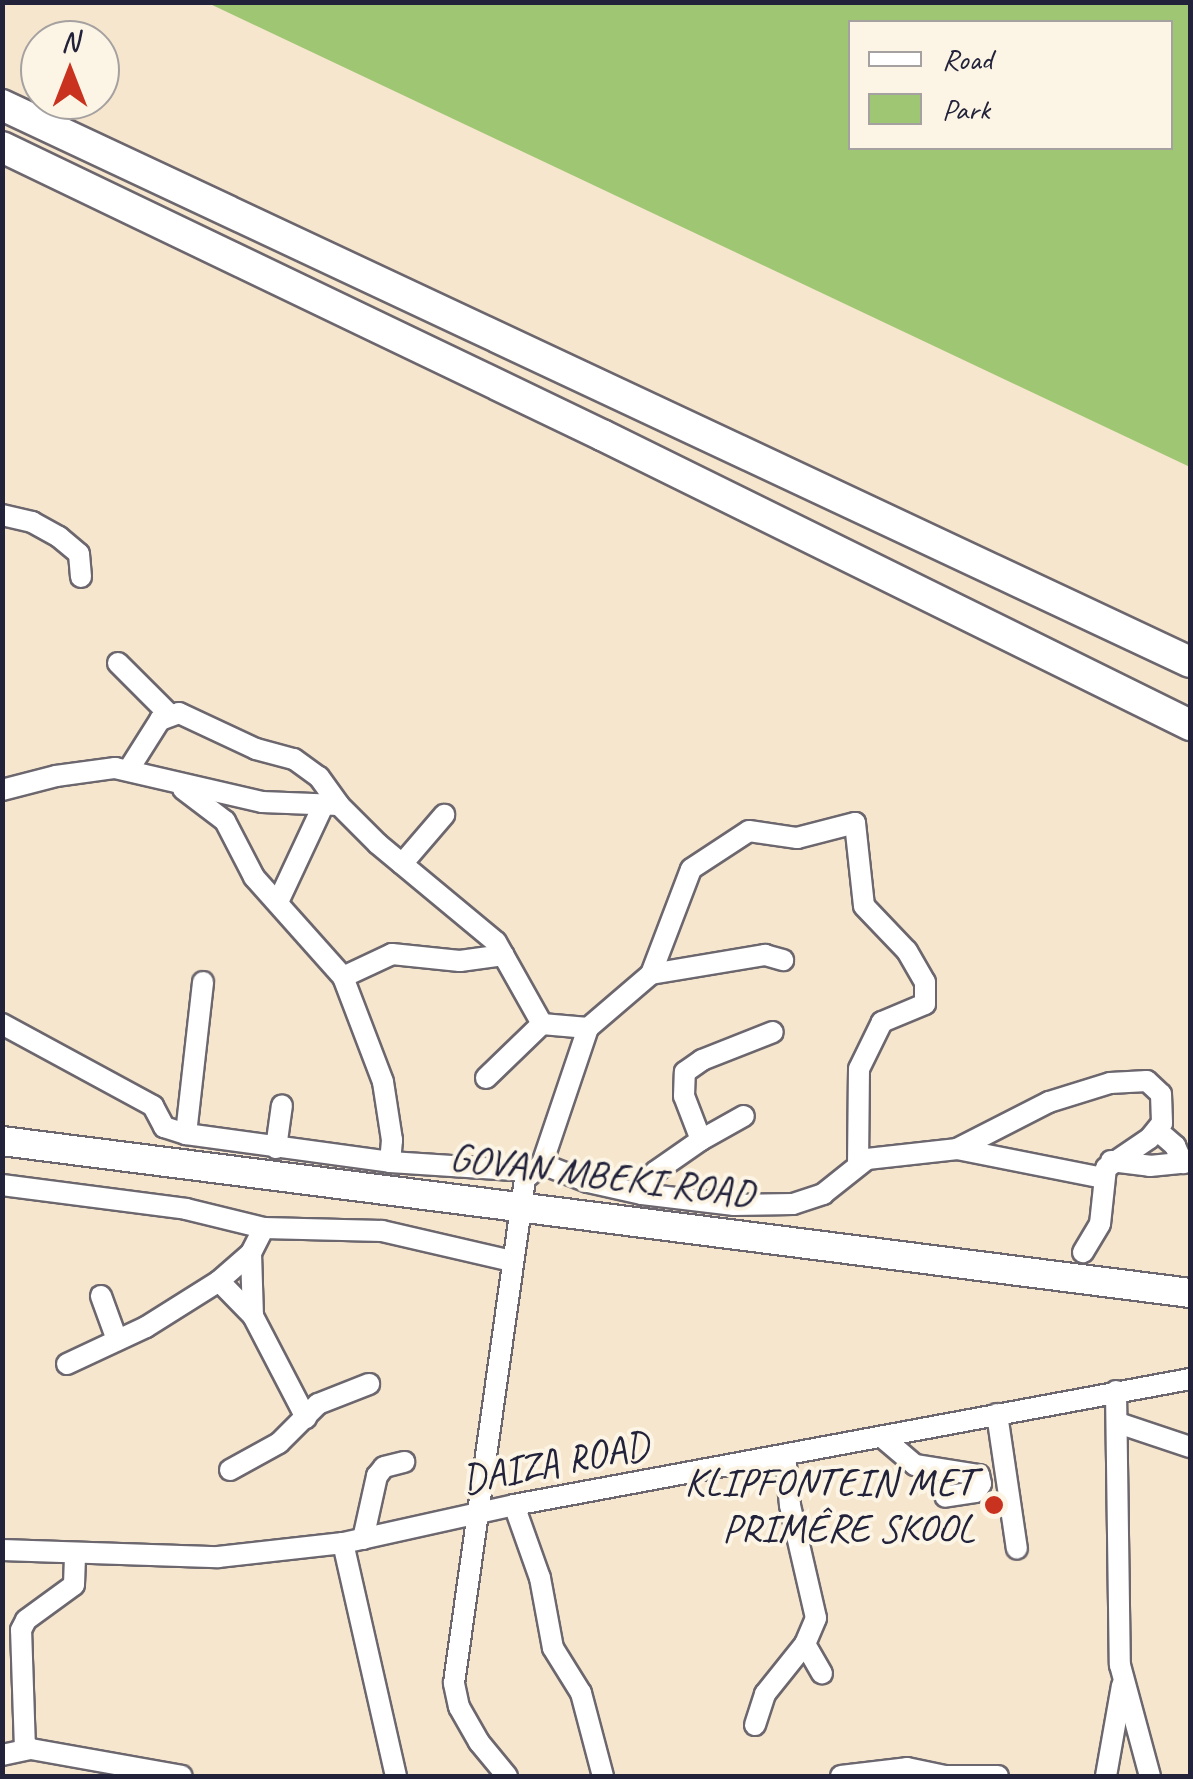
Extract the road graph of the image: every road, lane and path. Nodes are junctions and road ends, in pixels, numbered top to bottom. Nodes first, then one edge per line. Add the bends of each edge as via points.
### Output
1 (2, 104) edge
2 (2, 147) edge
3 (2, 515) edge
4 (81, 578) dead end
5 (1190, 662) edge
6 (118, 663) dead end
7 (169, 714) junction
8 (1190, 725) edge
9 (128, 769) junction
10 (169, 780) junction
11 (2, 790) edge
12 (331, 805) junction
13 (444, 815) dead end
14 (402, 864) junction
15 (278, 902) junction
16 (504, 955) junction
17 (783, 960) dead end
18 (651, 974) junction
19 (343, 977) junction
20 (204, 982) dead end
21 (2, 1024) edge
22 (542, 1024) junction
23 (588, 1028) junction
24 (773, 1032) dead end
25 (486, 1078) dead end
26 (282, 1106) dead end
27 (744, 1116) dead end
28 (1158, 1131) junction
29 (186, 1134) junction
30 (702, 1140) junction
31 (2, 1141) edge
32 (276, 1148) junction
33 (957, 1149) junction
34 (390, 1162) junction
35 (1187, 1163) edge
36 (858, 1164) junction
37 (536, 1167) junction
38 (1107, 1170) junction
39 (2, 1186) edge
40 (642, 1194) junction
41 (520, 1205) junction
42 (264, 1228) junction
43 (1083, 1252) dead end
44 (250, 1253) junction
45 (512, 1261) junction
46 (218, 1281) junction
47 (1190, 1292) edge
48 (101, 1296) dead end
49 (253, 1316) junction
50 (117, 1340) junction
51 (67, 1364) dead end
52 (1190, 1379) edge
53 (370, 1384) dead end
54 (1116, 1391) junction
55 (997, 1414) junction
56 (306, 1418) junction
57 (1118, 1423) junction
58 (882, 1437) junction
59 (1190, 1447) edge
60 (785, 1455) junction
61 (404, 1462) dead end
62 (230, 1470) dead end
63 (944, 1497) dead end
64 (514, 1505) junction
65 (478, 1512) junction
66 (353, 1541) junction
67 (1017, 1549) dead end
68 (2, 1550) edge
69 (75, 1554) junction
70 (805, 1644) junction
71 (822, 1673) dead end
72 (1123, 1681) junction
73 (755, 1724) dead end
74 (25, 1748) junction
75 (50, 1754) junction
76 (2, 1756) edge
77 (55, 1776) edge
78 (182, 1776) edge
79 (396, 1776) edge
80 (506, 1776) edge
81 (603, 1776) edge
82 (840, 1776) edge
83 (945, 1776) edge
84 (998, 1776) edge
85 (1106, 1776) edge
86 (1150, 1776) edge

1 - 5 highway
2 - 8 highway
3 - 4 street via 59,537 78,554
6 - 7 street
7 - 9 street
7 - 12 street via 294,759 319,777
9 - 10 street
9 - 11 street via 96,768
10 - 12 street via 262,802
10 - 15 street via 225,822 250,872
12 - 14 street
12 - 15 street
13 - 14 street
14 - 16 street via 487,933
15 - 19 street
16 - 19 street via 460,961 392,954
16 - 22 street
17 - 18 street via 765,955
18 - 23 street
18 - 36 street via 687,877 705,857 749,831 797,838 855,823 864,906 916,965 928,999 919,1010 882,1022 871,1038 858,1077
19 - 34 street via 383,1082
20 - 29 street
21 - 29 street via 156,1108 164,1127
22 - 23 street
22 - 25 street
23 - 37 street
24 - 30 street via 685,1072 684,1096
26 - 32 street
27 - 30 street
28 - 33 street via 1161,1094 1147,1081 1129,1080 1049,1102
28 - 35 street
28 - 38 street
29 - 32 street
30 - 40 street via 655,1172
31 - 41 main road, GOVAN MBEKI ROAD
32 - 34 street
33 - 36 street
33 - 38 street
34 - 37 street
35 - 38 street
36 - 40 street via 823,1194 792,1204
37 - 40 street
37 - 41 street
38 - 43 street via 1100,1224
39 - 42 street via 186,1209
41 - 45 street
41 - 47 main road, GOVAN MBEKI ROAD
42 - 44 street
42 - 45 street via 382,1231
44 - 46 street
44 - 49 street
45 - 65 street
46 - 49 street
46 - 50 street
48 - 50 street
49 - 56 street
50 - 51 street
52 - 54 street, DAIZA ROAD
53 - 56 street via 324,1400
54 - 55 street, DAIZA ROAD
54 - 57 street
55 - 58 street, DAIZA ROAD
55 - 67 street
56 - 62 street via 280,1443
57 - 59 street
57 - 72 street
58 - 60 street, DAIZA ROAD
58 - 63 street via 924,1468 979,1474 975,1492
60 - 64 street, DAIZA ROAD
60 - 70 street via 816,1618
61 - 66 street via 377,1476
64 - 65 street, DAIZA ROAD
64 - 81 street via 540,1578 553,1648 581,1693
65 - 66 street, DAIZA ROAD
65 - 80 street via 454,1693 478,1742
66 - 69 street, DAIZA ROAD via 218,1557
66 - 79 street
68 - 69 street, DAIZA ROAD
69 - 74 street via 74,1586 22,1624
70 - 71 street
70 - 73 street via 765,1694
72 - 85 street
72 - 86 street
74 - 75 street
74 - 76 street
75 - 77 street
75 - 78 street
82 - 83 street via 907,1768
83 - 84 street

